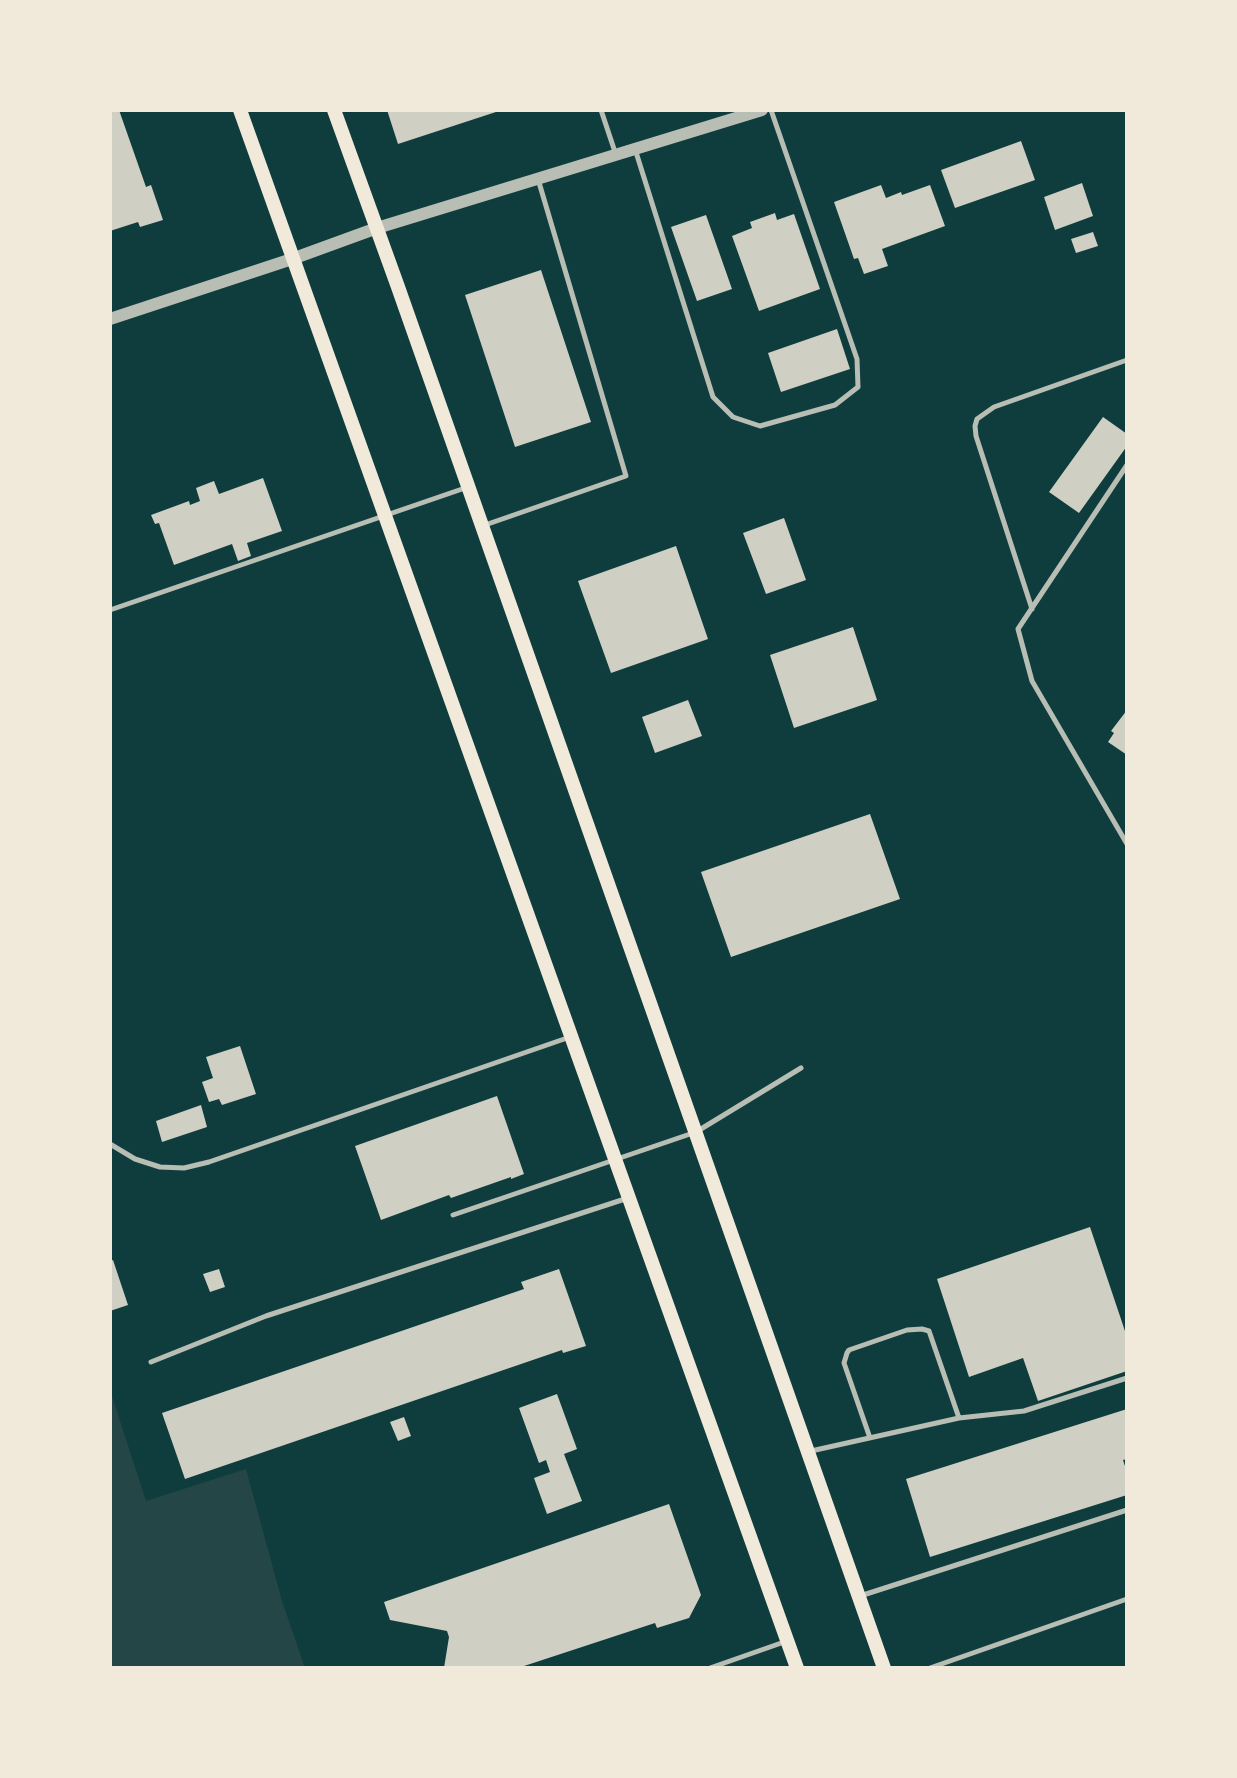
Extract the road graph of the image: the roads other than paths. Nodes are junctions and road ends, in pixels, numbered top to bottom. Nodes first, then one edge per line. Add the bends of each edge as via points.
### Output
1 (240, 110) edge
2 (334, 110) edge
3 (601, 110) edge
4 (762, 110) edge
5 (771, 110) edge
6 (635, 149) junction
7 (616, 155) junction
8 (538, 179) junction
9 (377, 229) junction
10 (292, 259) junction
11 (110, 319) edge
12 (1127, 360) edge
13 (1127, 465) edge
14 (468, 487) junction
15 (384, 516) junction
16 (482, 526) junction
17 (1032, 609) junction
18 (110, 610) edge
19 (1127, 844) edge
20 (570, 1037) junction
21 (802, 1068) dead end
22 (695, 1132) junction
23 (110, 1144) edge
24 (615, 1159) junction
25 (629, 1198) junction
26 (453, 1215) dead end
27 (151, 1362) dead end
28 (1127, 1378) edge
29 (959, 1418) junction
30 (870, 1438) junction
31 (808, 1452) junction
32 (1127, 1510) edge
33 (859, 1597) junction
34 (1127, 1599) edge
35 (787, 1641) junction
36 (710, 1668) edge
37 (797, 1668) edge
38 (884, 1668) edge
39 (930, 1668) edge

1 - 10 main road
2 - 9 main road
3 - 7 lane
4 - 6 street
5 - 6 lane via 857,359 858,387 835,405 760,426 733,417 713,397
6 - 7 street
7 - 8 street
8 - 9 street
8 - 16 lane via 626,476
9 - 10 street
9 - 14 main road
10 - 11 street
10 - 15 main road
12 - 17 lane via 994,407 977,419 976,436
13 - 17 lane
14 - 15 lane
14 - 16 main road
15 - 18 lane
15 - 20 main road
16 - 22 main road
17 - 19 lane via 1018,629 1031,681
20 - 23 lane via 184,1168 135,1159
20 - 24 main road
21 - 22 lane
22 - 24 lane
22 - 31 main road
24 - 25 main road
24 - 26 lane
25 - 27 lane via 266,1316
25 - 35 main road
28 - 29 lane via 1024,1411
29 - 30 lane
29 - 30 lane via 929,1331 907,1331 846,1353 844,1363
30 - 31 lane
31 - 33 main road
32 - 33 lane
33 - 38 main road
34 - 39 lane
35 - 36 lane
35 - 37 main road

